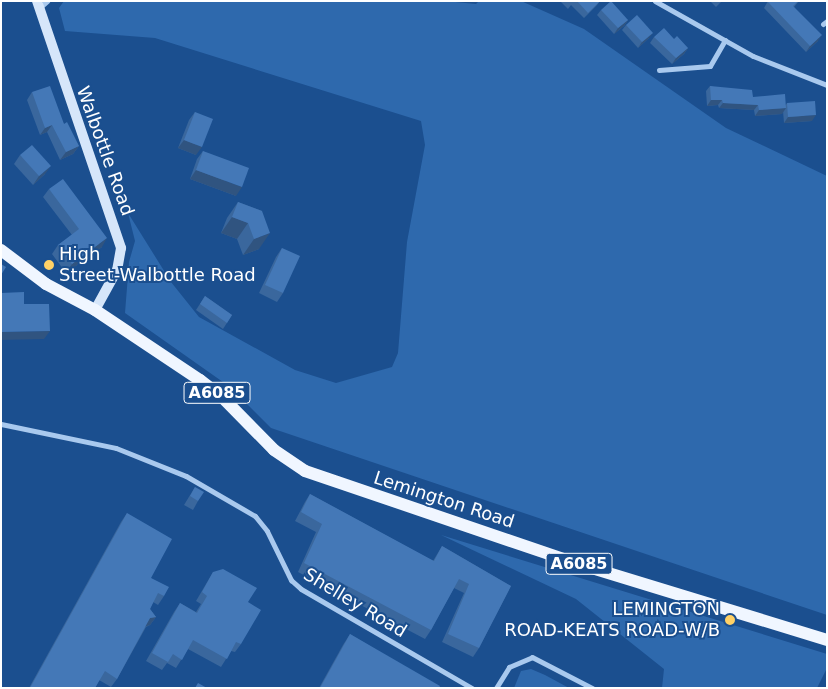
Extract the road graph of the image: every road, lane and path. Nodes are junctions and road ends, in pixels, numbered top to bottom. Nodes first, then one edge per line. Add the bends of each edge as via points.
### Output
1 (655, 1) edge
2 (41, 4) edge
3 (725, 40) junction
4 (659, 70) dead end
5 (827, 85) edge
6 (1, 250) edge
7 (95, 310) junction
8 (1, 424) edge
9 (827, 640) edge
10 (472, 688) edge
11 (496, 688) edge
12 (592, 688) edge

1 - 3 street
2 - 7 street, Walbottle Road via 120,248 117,270
3 - 4 street via 710,66
3 - 5 street via 753,56
6 - 7 main road, A6085 via 46,284
7 - 9 main road, Lemington Road / A6085 via 222,397 274,450 305,471 569,561
8 - 10 street, Shelley Road via 116,448 186,476 262,523 295,585
11 - 12 street via 509,667 532,657

